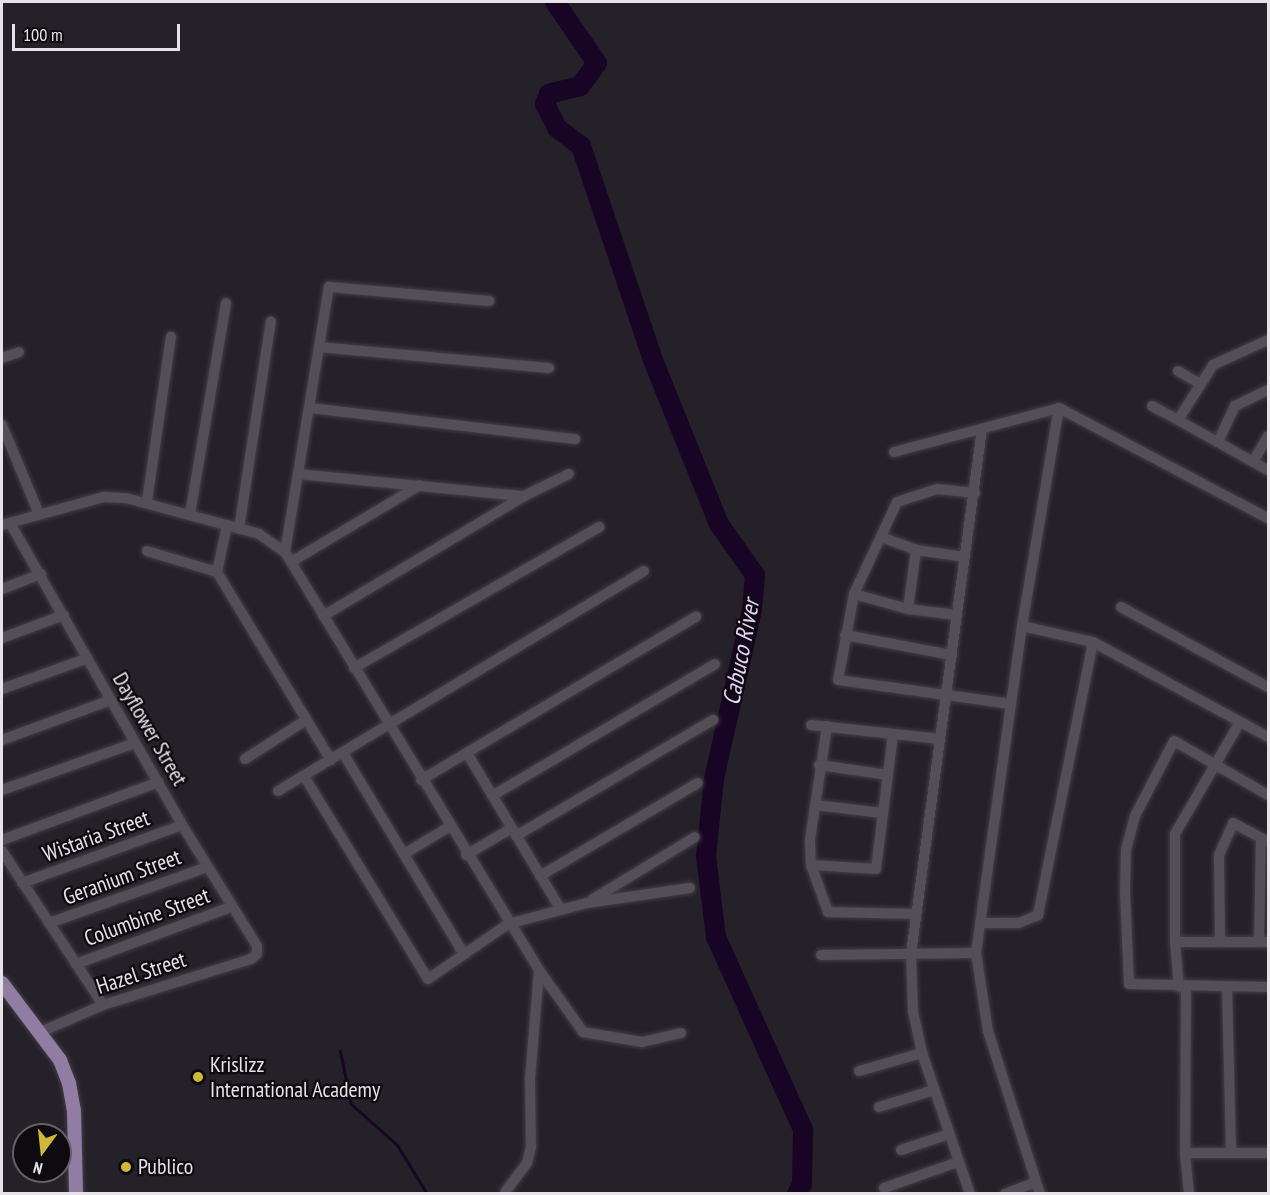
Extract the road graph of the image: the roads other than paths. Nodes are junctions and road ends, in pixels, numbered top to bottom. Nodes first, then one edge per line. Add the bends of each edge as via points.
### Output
1 (489, 301) dead end
2 (226, 303) dead end
3 (271, 321) dead end
4 (171, 337) dead end
5 (1269, 340) edge
6 (320, 346) junction
7 (19, 352) dead end
8 (2, 358) edge
9 (549, 368) dead end
10 (1178, 370) dead end
11 (1199, 383) junction
12 (1269, 390) edge
13 (1152, 406) dead end
14 (309, 408) junction
15 (1059, 408) junction
16 (1178, 420) junction
17 (2, 425) edge
18 (982, 429) junction
19 (1269, 436) edge
20 (575, 439) dead end
21 (1218, 442) junction
22 (894, 452) dead end
23 (1253, 462) junction
24 (1269, 470) edge
25 (298, 474) junction
26 (569, 474) dead end
27 (420, 485) junction
28 (975, 492) junction
29 (524, 496) junction
30 (147, 501) junction
31 (39, 514) junction
32 (190, 514) junction
33 (1269, 518) edge
34 (6, 524) edge
35 (227, 525) junction
36 (599, 527) dead end
37 (239, 529) junction
38 (881, 537) junction
39 (916, 550) junction
40 (147, 551) dead end
41 (285, 552) junction
42 (965, 557) junction
43 (291, 562) junction
44 (644, 571) dead end
45 (217, 572) junction
46 (41, 574) junction
47 (2, 589) edge
48 (854, 594) junction
49 (1120, 607) dead end
50 (908, 609) junction
51 (64, 615) junction
52 (957, 615) junction
53 (323, 616) junction
54 (696, 617) dead end
55 (1022, 626) junction
56 (845, 635) junction
57 (2, 638) edge
58 (1093, 642) junction
59 (952, 655) junction
60 (88, 658) junction
61 (715, 664) dead end
62 (354, 668) junction
63 (1269, 687) edge
64 (2, 689) edge
65 (947, 696) junction
66 (111, 700) junction
67 (1011, 704) junction
68 (306, 720) junction
69 (713, 720) dead end
70 (1240, 722) junction
71 (811, 726) dead end
72 (827, 726) junction
73 (390, 727) junction
74 (893, 734) junction
75 (1269, 737) edge
76 (940, 739) junction
77 (2, 740) edge
78 (135, 743) junction
79 (343, 753) junction
80 (467, 753) junction
81 (245, 759) dead end
82 (331, 760) junction
83 (819, 765) junction
84 (1215, 766) junction
85 (888, 775) junction
86 (304, 776) junction
87 (421, 780) junction
88 (159, 782) junction
89 (699, 783) dead end
90 (2, 790) edge
91 (278, 791) dead end
92 (1269, 795) edge
93 (492, 796) junction
94 (815, 806) junction
95 (883, 813) junction
96 (182, 825) junction
97 (449, 827) junction
98 (514, 832) junction
99 (695, 837) dead end
100 (2, 840) edge
101 (1265, 840) edge
102 (2, 851) edge
103 (404, 854) junction
104 (466, 855) junction
105 (811, 865) junction
106 (207, 867) junction
107 (540, 876) junction
108 (22, 883) junction
109 (690, 888) dead end
110 (587, 903) junction
111 (231, 907) junction
112 (561, 910) junction
113 (913, 915) junction
114 (50, 923) junction
115 (980, 923) junction
116 (508, 924) junction
117 (1174, 942) junction
118 (1220, 942) junction
119 (1264, 942) edge
120 (976, 953) junction
121 (257, 954) joint
122 (464, 954) junction
123 (911, 954) junction
124 (821, 955) dead end
125 (76, 964) junction
126 (539, 970) junction
127 (2, 982) edge
128 (1183, 986) junction
129 (1227, 987) junction
130 (1268, 989) edge
131 (103, 1005) junction
132 (38, 1033) junction
133 (681, 1033) dead end
134 (922, 1053) junction
135 (859, 1071) dead end
136 (934, 1090) junction
137 (879, 1107) dead end
138 (949, 1134) junction
139 (901, 1150) dead end
140 (1185, 1153) junction
141 (1231, 1153) junction
142 (1269, 1153) edge
143 (958, 1162) junction
144 (1036, 1182) junction
145 (884, 1188) dead end
146 (505, 1192) dead end
147 (76, 1194) edge
148 (969, 1194) edge
149 (1005, 1194) edge
150 (1040, 1194) edge
151 (1189, 1194) edge

1 - 6 street via 329,287
2 - 32 street
3 - 37 street
4 - 30 street
5 - 11 street via 1213,365
6 - 9 street
6 - 14 street
7 - 8 street
10 - 11 street
11 - 16 street
12 - 21 street via 1235,406
13 - 16 street
14 - 20 street
14 - 25 street
15 - 18 street
15 - 33 street
15 - 55 street
16 - 21 street
17 - 31 street
18 - 22 street
18 - 28 street
19 - 23 street
21 - 23 street
23 - 24 street
25 - 27 street
25 - 41 street
26 - 29 street
27 - 29 street
27 - 43 street
28 - 38 street via 937,489 897,502
28 - 42 street
29 - 53 street
30 - 31 street via 104,497
30 - 32 street
31 - 34 street
32 - 35 street
34 - 46 street, Dayflower Street
35 - 37 street
35 - 45 street
36 - 62 street
37 - 41 street via 269,538
38 - 39 street
38 - 48 street
39 - 42 street
39 - 50 street
40 - 45 street
41 - 43 street
42 - 52 street
43 - 53 street
44 - 73 street
45 - 68 street
46 - 47 street
46 - 51 street, Dayflower Street
48 - 50 street
48 - 56 street
49 - 63 street
50 - 52 street
51 - 57 street
51 - 60 street, Dayflower Street
52 - 59 street
53 - 62 street
54 - 80 street
55 - 58 street
55 - 67 street
56 - 59 street
56 - 65 street via 838,680
58 - 70 street
58 - 115 street via 1038,915 1019,923
59 - 65 street
60 - 64 street
60 - 66 street, Dayflower Street
61 - 93 street
62 - 73 street
65 - 67 street
65 - 76 street
66 - 77 street
66 - 78 street, Dayflower Street
67 - 115 street
68 - 81 street
68 - 82 street
69 - 98 street
70 - 75 street
70 - 84 street
71 - 72 street
72 - 74 street
72 - 83 street
73 - 79 street
73 - 87 street
74 - 76 street
74 - 85 street
76 - 113 street
78 - 88 street, Dayflower Street
78 - 90 street
79 - 82 street
79 - 103 street
80 - 87 street
80 - 93 street
82 - 86 street
83 - 85 street
83 - 94 street
84 - 92 street
84 - 117 street via 1175,834
84 - 128 street via 1174,741 1135,816 1126,850 1129,984
85 - 95 street
86 - 91 street
86 - 122 street via 428,979
87 - 97 street
88 - 96 street, Dayflower Street
88 - 100 street
89 - 107 street
93 - 98 street
94 - 95 street
94 - 105 street
95 - 105 street via 876,869
96 - 106 street, Dayflower Street
96 - 108 street, Wistaria Street
97 - 103 street
97 - 104 street
98 - 104 street
98 - 107 street
99 - 110 street
101 - 118 street via 1233,823 1218,855
101 - 119 street
102 - 108 street
103 - 122 street
104 - 116 street
105 - 113 street via 828,912
106 - 111 street, Dayflower Street
106 - 114 street, Geranium Street
107 - 112 street
108 - 114 street
109 - 110 street
110 - 112 street
111 - 121 street, Dayflower Street via 257,946
111 - 125 street, Columbine Street
112 - 116 street
113 - 123 street
114 - 125 street
115 - 120 street
116 - 122 street
116 - 126 street
117 - 118 street
117 - 128 street
118 - 119 street
120 - 123 street
120 - 144 street via 987,1031
121 - 131 street, Hazel Street
123 - 124 street
123 - 134 street via 913,1011
125 - 131 street
126 - 133 street via 583,1032 642,1042
126 - 146 street via 530,1079 531,1147 527,1163
127 - 132 main road
128 - 129 street
128 - 140 street
129 - 130 street
129 - 141 street
131 - 132 street, Hazel Street
132 - 147 main road via 60,1060 74,1111
134 - 135 street
134 - 136 street
136 - 137 street
136 - 138 street
138 - 139 street
138 - 143 street
140 - 141 street
140 - 151 street
141 - 142 street
143 - 145 street
143 - 148 street
144 - 149 street
144 - 150 street

